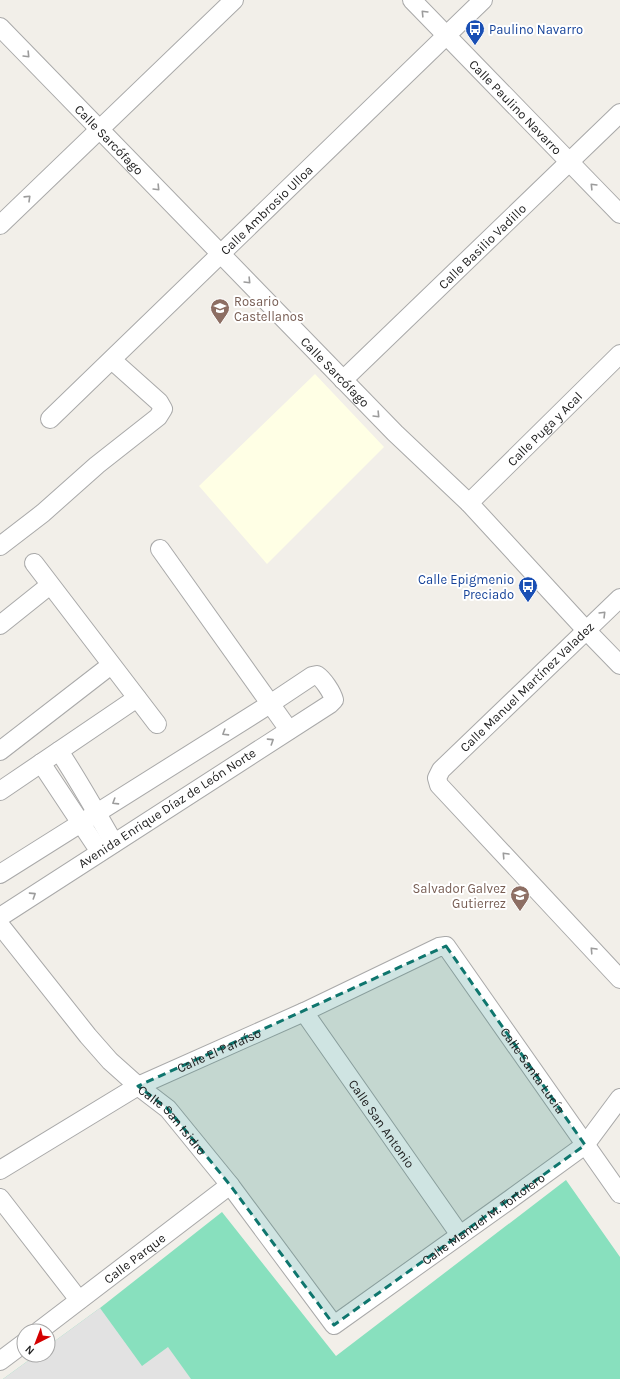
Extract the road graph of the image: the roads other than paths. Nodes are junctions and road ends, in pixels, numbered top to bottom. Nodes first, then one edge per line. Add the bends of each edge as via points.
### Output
1 (234, 0) edge
2 (412, 0) edge
3 (483, 0) edge
4 (0, 27) edge
5 (446, 35) junction
6 (620, 113) edge
7 (100, 129) junction
8 (569, 162) junction
9 (620, 214) edge
10 (0, 225) edge
11 (221, 253) junction
12 (620, 354) edge
13 (112, 360) junction
14 (343, 380) junction
15 (50, 419) dead end
16 (469, 503) junction
17 (0, 546) edge
18 (160, 549) dead end
19 (34, 563) dead end
20 (50, 585) junction
21 (620, 598) edge
22 (0, 625) edge
23 (587, 630) junction
24 (111, 665) junction
25 (620, 665) edge
26 (137, 698) junction
27 (270, 704) junction
28 (157, 724) dead end
29 (289, 730) junction
30 (0, 751) edge
31 (60, 751) junction
32 (42, 763) junction
33 (0, 791) edge
34 (89, 818) junction
35 (107, 847) junction
36 (0, 874) edge
37 (0, 917) edge
38 (0, 925) edge
39 (446, 946) joint
40 (620, 978) edge
41 (304, 1012) junction
42 (138, 1086) junction
43 (620, 1098) edge
44 (585, 1145) junction
45 (0, 1170) edge
46 (230, 1185) junction
47 (620, 1194) edge
48 (0, 1198) edge
49 (460, 1235) junction
50 (79, 1300) junction
51 (49, 1323) edge
52 (334, 1325) joint
53 (16, 1349) edge
54 (0, 1361) edge

1 - 7 street
5 -> 2 street, Calle Paulino Navarro
3 - 5 street, Calle Ambrosio Ulloa
4 -> 7 street, Calle Sarcófago
5 - 8 street, Calle Paulino Navarro
5 - 11 street, Calle Ambrosio Ulloa
6 - 8 street, Calle Basilio Vadillo
10 -> 7 street
7 -> 11 street, Calle Sarcófago
9 -> 8 street, Calle Paulino Navarro
8 - 14 street, Calle Basilio Vadillo
11 - 13 street, Calle Ambrosio Ulloa
11 -> 14 street, Calle Sarcófago
12 - 16 street, Calle Puga y Acal
13 - 15 street, Calle Ambrosio Ulloa
13 - 17 street via 159,402 162,409 158,417
14 -> 16 street, Calle Sarcófago
16 - 23 street, Calle Sarcófago
18 - 27 street
19 - 20 street
20 - 22 street
20 - 24 street
23 -> 21 street, Calle Manuel Martínez Valadez
23 - 25 street, Calle Sarcófago
40 -> 23 street, Calle Manuel Martínez Valadez via 440,785 437,778 441,770
24 - 26 street
24 - 30 street
26 - 28 street
26 - 31 street
27 - 29 street
27 - 29 street, Avenida Enrique Díaz de León Norte via 312,676 320,677 334,700
27 -> 34 street
35 -> 29 street, Avenida Enrique Díaz de León Norte
31 - 32 street
31 - 34 street via 76,776
32 - 33 street
32 - 34 street
34 - 35 street
34 - 36 street
37 -> 35 street, Avenida Enrique Díaz de León Norte
38 - 42 street, Calle San Isidro via 110,1062
39 - 41 street, Calle El Paraíso via 387,971
39 - 44 street, Calle Santa Lucía
41 - 42 street, Calle El Paraíso
41 - 49 street, Calle San Antonio
42 - 45 street, Calle El Paraíso
42 - 46 street, Calle San Isidro via 168,1109
43 - 44 street, Calle Manuel M. Tortolero
44 - 47 street, Calle Santa Lucía
44 - 49 street, Calle Manuel M. Tortolero
46 - 50 street, Calle Parque
46 - 52 street, Calle San Isidro
48 - 50 street
49 - 52 street, Calle Manuel M. Tortolero
50 - 51 street, Calle Parque
53 - 54 street

